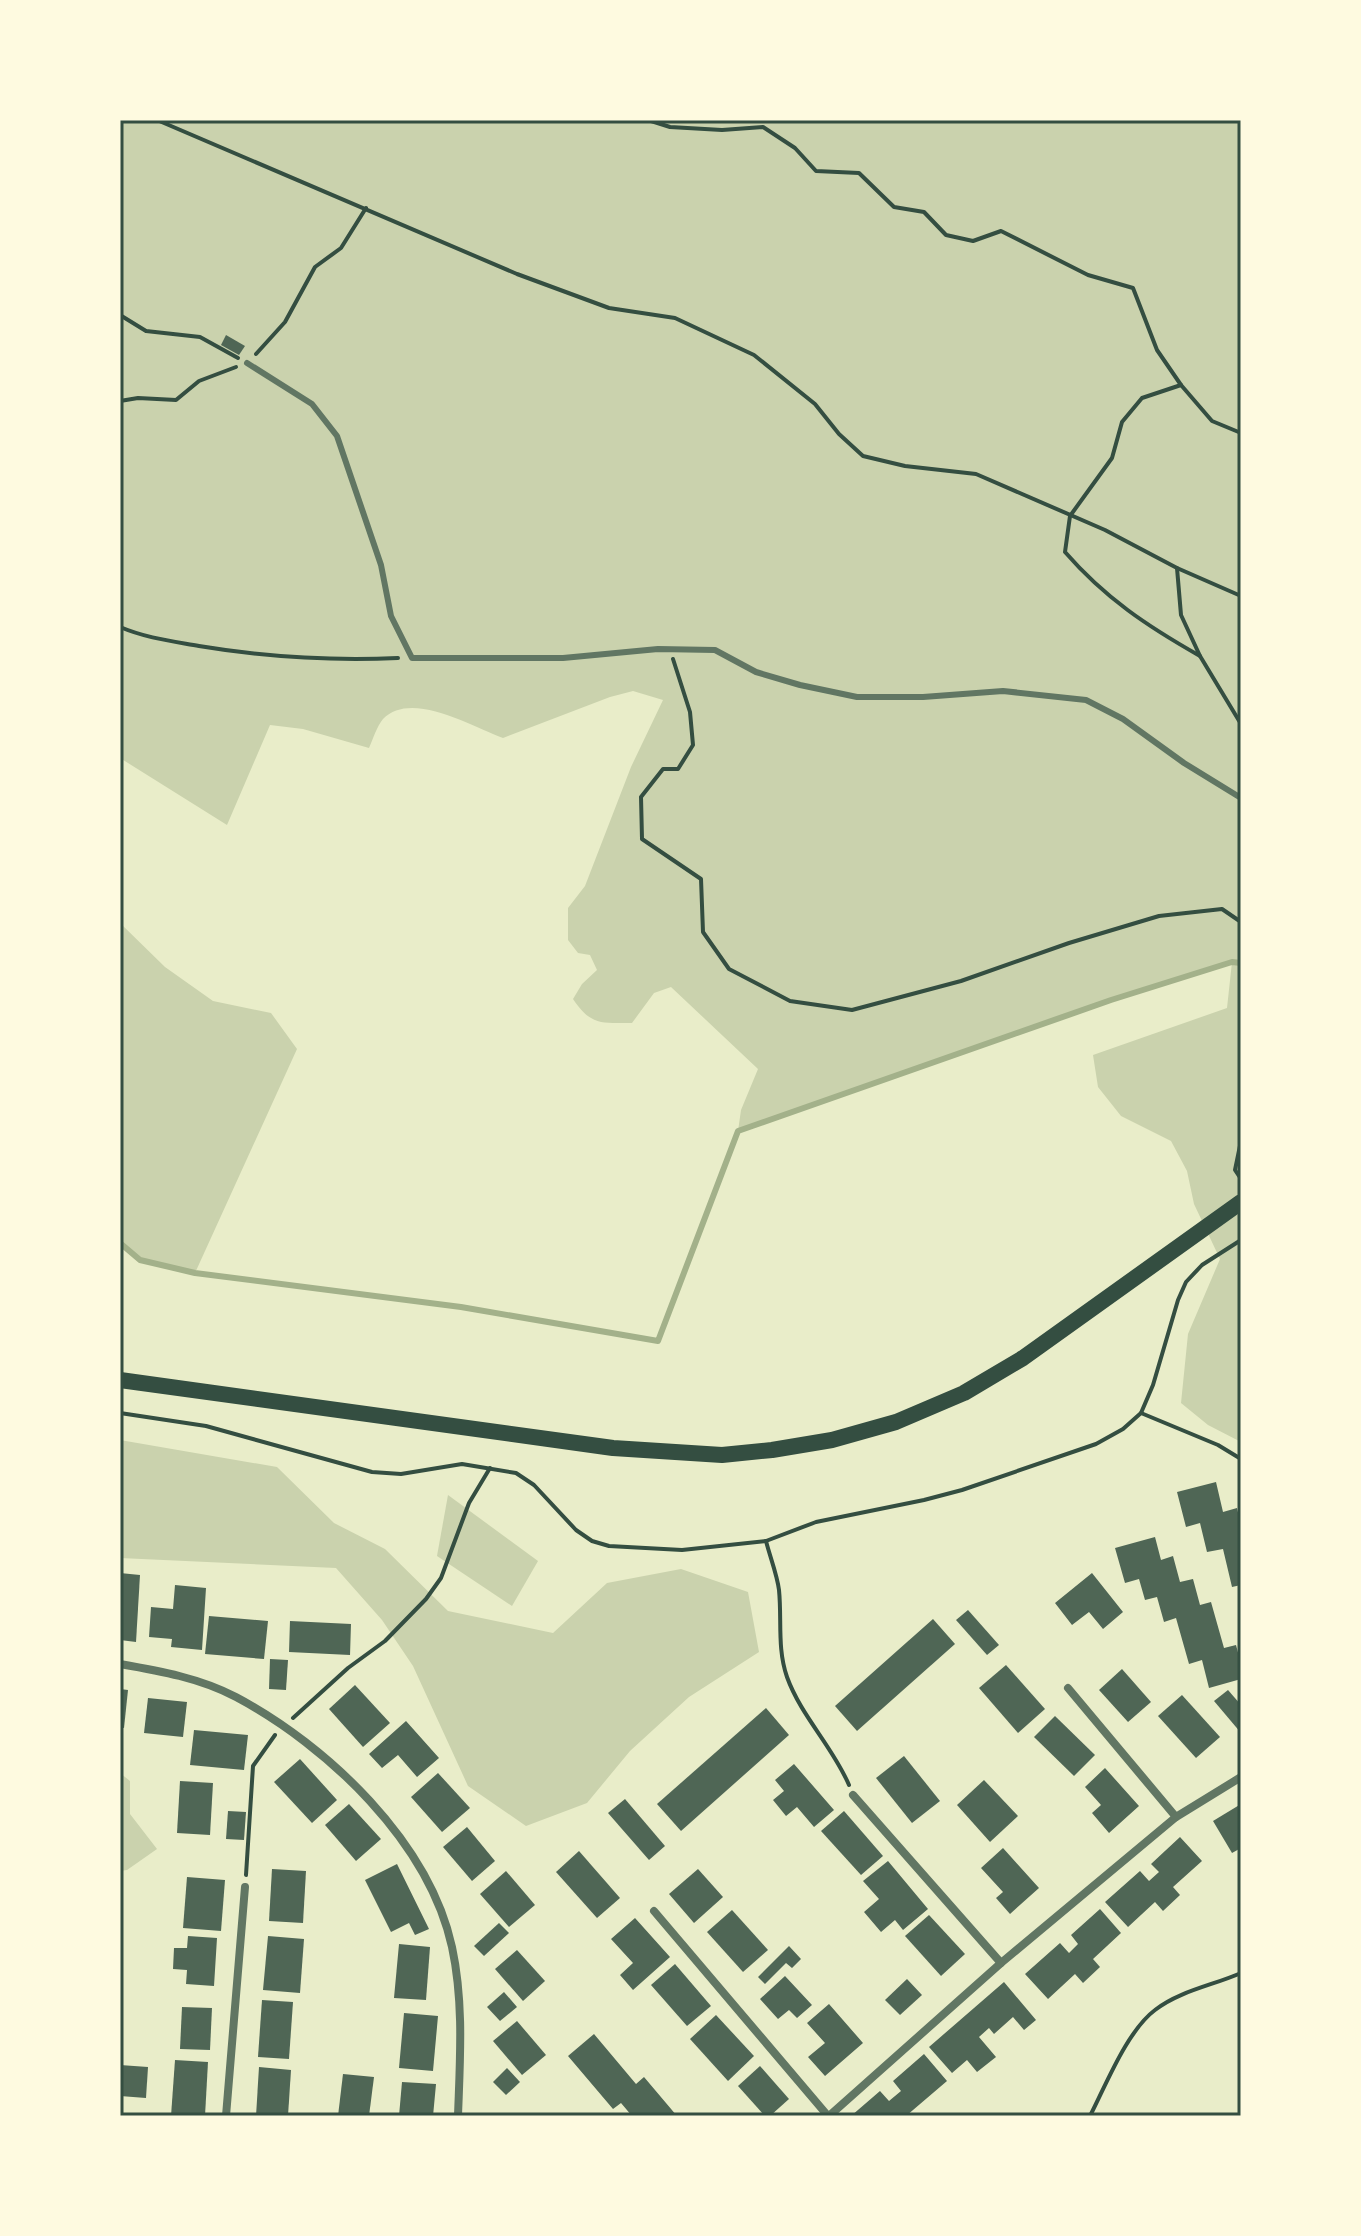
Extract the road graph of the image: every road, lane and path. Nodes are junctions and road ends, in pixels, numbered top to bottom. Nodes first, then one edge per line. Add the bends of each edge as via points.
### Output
1 (157, 120) edge
2 (648, 120) edge
3 (366, 208) junction
4 (120, 315) edge
5 (247, 363) junction
6 (1181, 385) junction
7 (120, 401) edge
8 (1241, 433) edge
9 (1070, 516) junction
10 (1177, 568) junction
11 (1241, 596) edge
12 (120, 627) edge
13 (670, 648) junction
14 (1200, 656) junction
15 (412, 658) junction
16 (1241, 724) edge
17 (1241, 798) edge
18 (1241, 922) edge
19 (1241, 1141) edge
20 (1241, 1179) edge
21 (1241, 1202) edge
22 (1241, 1240) edge
23 (120, 1380) edge
24 (120, 1413) edge
25 (1141, 1413) junction
26 (1241, 1459) edge
27 (490, 1468) junction
28 (766, 1541) junction
29 (120, 1664) edge
30 (1068, 1688) dead end
31 (284, 1726) junction
32 (1241, 1777) edge
33 (853, 1795) joint
34 (1176, 1817) junction
35 (245, 1887) joint
36 (654, 1911) dead end
37 (1001, 1963) junction
38 (1241, 1973) edge
39 (226, 2116) edge
40 (458, 2116) edge
41 (828, 2116) edge
42 (1090, 2116) edge

1 - 3 path
2 - 6 path via 670,127 763,127 795,148 816,171 859,173 894,207 924,212 946,235 973,241 1001,231 1088,275 1133,288 1157,350
3 - 5 path via 341,248 315,267 285,322
3 - 9 path via 557,289 609,308 675,318 754,355 815,404 863,456 976,474
4 - 5 path via 146,331 200,337
5 - 7 path via 199,381 176,400
5 - 15 lane via 312,404 337,436 381,565 391,616
6 - 8 path via 1212,421
6 - 9 path via 1142,398 1122,422 1112,458
9 - 10 path
9 - 14 path via 1065,552 1092,583 1146,625
10 - 11 path
10 - 14 path via 1181,615
12 - 15 path via 142,636 256,655
13 - 15 lane via 563,658
13 - 17 lane via 715,650 756,672 857,697 1003,691 1086,700
13 - 18 path via 690,712 693,745 678,769 663,769 641,797 642,839 701,879 703,932 729,969 790,1001 852,1010 961,981 1159,916 1222,909
14 - 16 path
19 - 20 path via 1235,1170
21 - 23 main road via 1023,1358 964,1393 896,1422 772,1450 722,1455 613,1448
22 - 25 path via 1186,1282
24 - 27 path via 206,1426 372,1472 401,1474 462,1464
25 - 26 path
25 - 28 path via 1096,1444 962,1490 816,1522
27 - 28 path via 516,1473 576,1530 609,1546 682,1550
27 - 31 path via 469,1503 441,1578 426,1599
28 - 33 path via 779,1588 780,1653 788,1679 842,1767
29 - 31 street via 175,1673 234,1696
30 - 34 street
31 - 35 path via 253,1766
31 - 40 street via 390,1823 431,1886 452,1945 461,2006
32 - 34 street
33 - 37 street
34 - 37 street
35 - 39 street
36 - 41 street
37 - 41 street
38 - 42 path via 1154,2010 1125,2046

